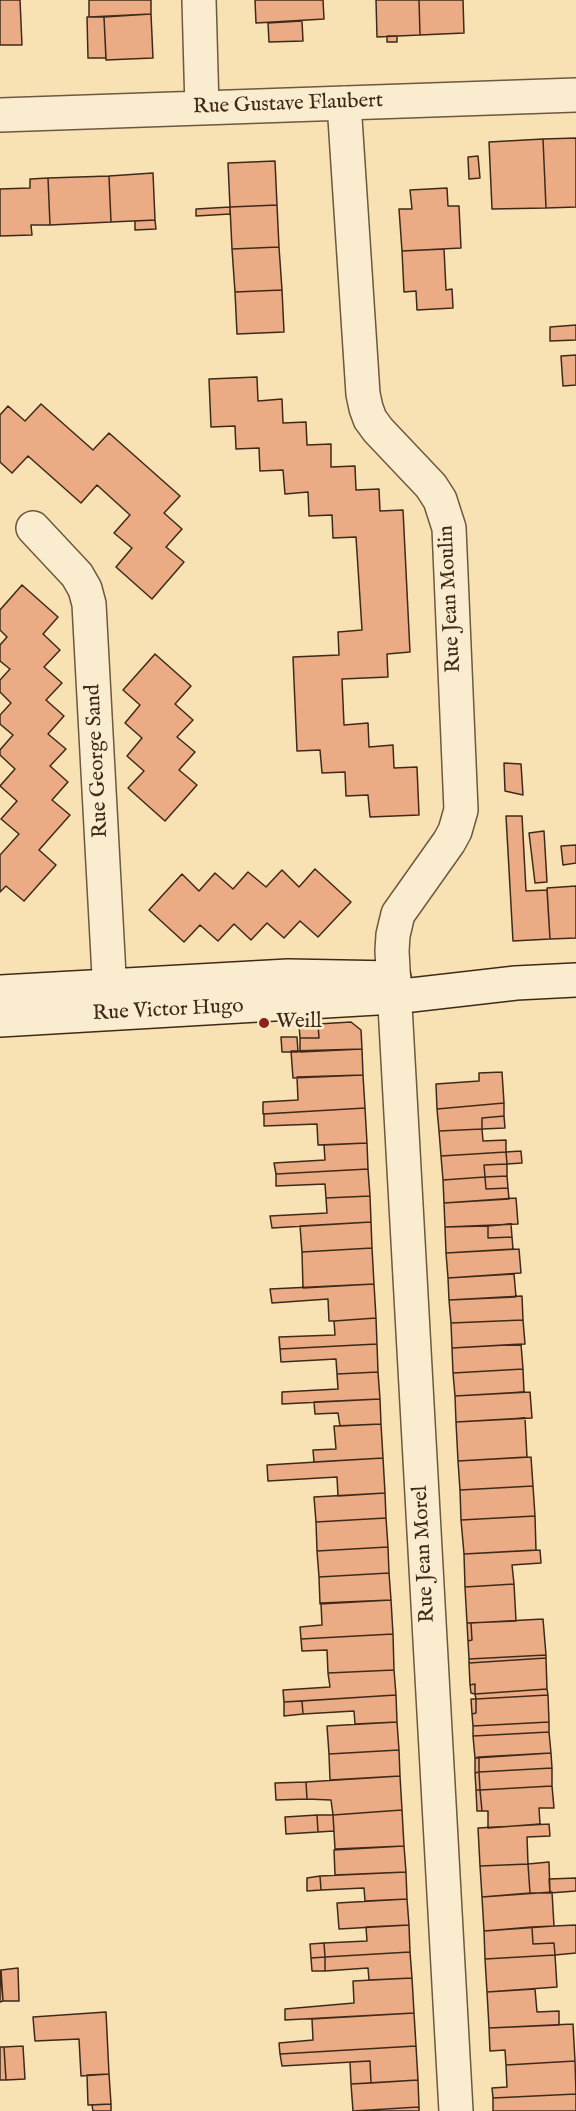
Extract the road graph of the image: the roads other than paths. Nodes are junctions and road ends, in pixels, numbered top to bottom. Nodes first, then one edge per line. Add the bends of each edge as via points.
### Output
1 (199, 0) edge
2 (576, 95) edge
3 (344, 103) junction
4 (202, 108) junction
5 (0, 115) edge
6 (33, 528) dead end
7 (576, 980) edge
8 (394, 988) junction
9 (0, 992) edge
10 (111, 1000) junction
11 (0, 1020) edge
12 (456, 2111) edge

1 - 4 street
2 - 3 street, Rue Gustave Flaubert
3 - 4 street, Rue Gustave Flaubert
3 - 8 street, Rue Jean Moulin via 366,408 378,430 431,486 449,528 461,810 449,842 398,914 393,935
4 - 5 street, Rue Gustave Flaubert
6 - 10 street, Rue George Sand via 77,575 89,604
7 - 8 street, Rue Victor Hugo
8 - 10 street, Rue Victor Hugo
8 - 12 street, Rue Jean Morel
9 - 10 street, Rue Victor Hugo
10 - 11 street, Rue Victor Hugo

